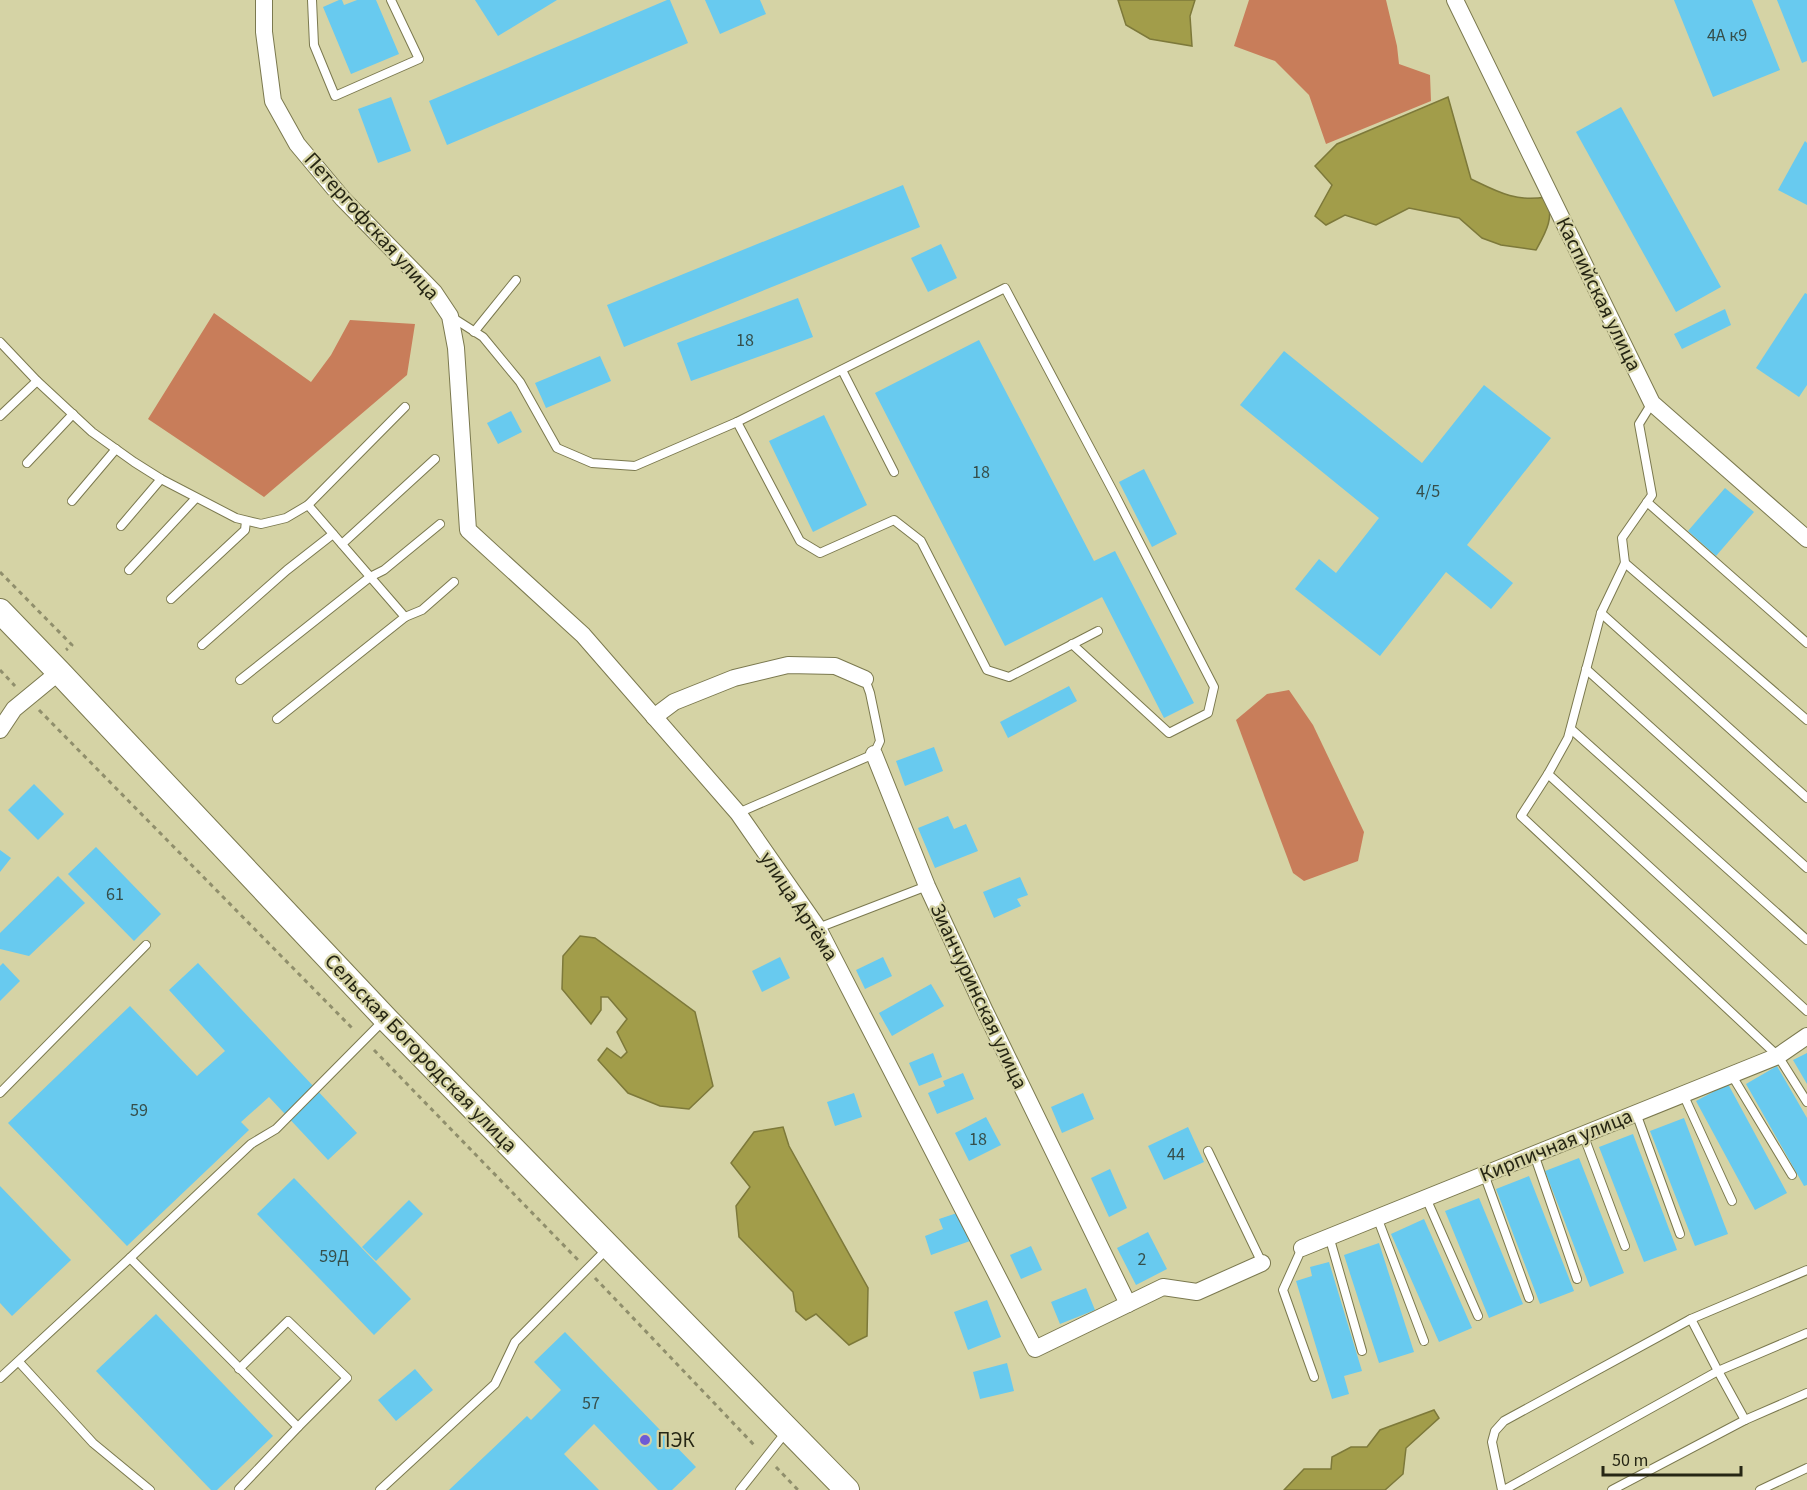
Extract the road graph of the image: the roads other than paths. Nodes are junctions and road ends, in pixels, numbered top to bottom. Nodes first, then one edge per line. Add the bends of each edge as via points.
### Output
1 (264, 0) edge
2 (312, 0) edge
3 (391, 0) edge
4 (1455, 0) edge
5 (516, 280) dead end
6 (450, 316) junction
7 (474, 332) junction
8 (0, 342) edge
9 (842, 370) junction
10 (37, 381) junction
11 (1652, 403) junction
12 (405, 407) dead end
13 (73, 414) junction
14 (0, 416) edge
15 (737, 422) junction
16 (116, 449) junction
17 (435, 459) dead end
18 (27, 463) dead end
19 (894, 472) dead end
20 (161, 480) junction
21 (196, 498) junction
22 (72, 501) dead end
23 (1647, 502) junction
24 (308, 505) junction
25 (246, 521) junction
26 (440, 524) dead end
27 (121, 526) dead end
28 (468, 530) joint
29 (333, 534) junction
30 (1807, 539) edge
31 (342, 544) junction
32 (1624, 563) junction
33 (129, 570) dead end
34 (370, 577) junction
35 (454, 582) dead end
36 (171, 599) dead end
37 (0, 611) edge
38 (1601, 613) junction
39 (405, 617) junction
40 (1098, 631) dead end
41 (1807, 643) edge
42 (1072, 644) junction
43 (202, 645) dead end
44 (1586, 669) junction
45 (60, 672) junction
46 (865, 679) joint
47 (240, 680) dead end
48 (654, 717) junction
49 (277, 719) dead end
50 (1807, 720) edge
51 (0, 729) edge
52 (1570, 729) junction
53 (873, 754) junction
54 (1548, 774) junction
55 (1807, 798) edge
56 (738, 813) junction
57 (1807, 868) edge
58 (927, 886) junction
59 (818, 928) junction
60 (1807, 940) edge
61 (146, 945) dead end
62 (1807, 1011) edge
63 (386, 1019) junction
64 (1807, 1036) edge
65 (1778, 1056) junction
66 (1731, 1074) junction
67 (0, 1093) edge
68 (1683, 1094) junction
69 (1807, 1102) edge
70 (1636, 1113) junction
71 (1583, 1134) junction
72 (1208, 1151) dead end
73 (1534, 1154) junction
74 (1484, 1174) junction
75 (1792, 1175) dead end
76 (1426, 1197) junction
77 (1732, 1200) dead end
78 (1377, 1217) junction
79 (1680, 1234) dead end
80 (1329, 1236) junction
81 (610, 1246) junction
82 (1625, 1246) dead end
83 (1302, 1248) joint
84 (130, 1258) junction
85 (1262, 1263) joint
86 (1807, 1270) edge
87 (1577, 1279) dead end
88 (1529, 1298) dead end
89 (1128, 1304) junction
90 (1478, 1316) dead end
91 (1691, 1319) junction
92 (1807, 1333) edge
93 (1424, 1341) dead end
94 (1362, 1351) dead end
95 (19, 1362) junction
96 (239, 1369) junction
97 (1718, 1371) junction
98 (1314, 1377) dead end
99 (0, 1379) edge
100 (1807, 1393) edge
101 (1745, 1420) junction
102 (298, 1427) junction
103 (788, 1429) junction
104 (1807, 1468) edge
105 (239, 1489) edge
106 (150, 1490) edge
107 (380, 1490) edge
108 (740, 1490) edge
109 (847, 1490) edge
110 (1503, 1490) edge
111 (1612, 1490) edge
112 (1760, 1490) edge

1 - 6 street, Петергофская улица via 273,101 297,144 343,199 434,292
2 - 3 lane via 314,45 335,96 419,59
4 - 11 street, Каспийская улица
5 - 7 lane
6 - 7 lane
6 - 28 street, Петергофская улица via 456,348
7 - 15 lane via 483,337 520,382 557,448 592,463 635,466
8 - 10 lane
9 - 15 lane
9 - 19 lane
9 - 42 lane via 1005,288 1214,687 1208,713 1169,732
10 - 13 lane
10 - 14 lane
11 - 23 lane via 1639,424 1652,495
11 - 30 street, Каспийская улица
12 - 24 lane
13 - 16 lane
13 - 18 lane
15 - 42 lane via 800,542 820,554 894,520 921,541 987,670 1009,677
16 - 20 lane
16 - 22 lane
17 - 31 lane
20 - 21 lane
20 - 27 lane
21 - 25 lane
21 - 33 lane
23 - 32 lane via 1622,538
23 - 41 lane
24 - 25 lane via 286,518 261,524
24 - 29 lane
25 - 36 lane via 245,530
26 - 34 lane
28 - 48 street, улица Артёма via 583,635
29 - 31 lane
29 - 43 lane
31 - 34 lane
32 - 38 lane
32 - 50 lane
34 - 39 lane
34 - 47 lane
35 - 39 lane via 422,610
37 - 45 main road, Сельская Богородская улица
38 - 44 lane
38 - 55 lane
39 - 49 lane
40 - 42 lane
44 - 52 lane
44 - 57 lane
45 - 51 street via 14,709
45 - 63 main road, Сельская Богородская улица
46 - 48 street via 835,666 788,665 734,678 674,702
46 - 53 lane via 880,741
48 - 56 street, улица Артёма
52 - 54 lane
52 - 60 lane
53 - 56 lane
53 - 58 street, Зианчуринская улица
54 - 62 lane
54 - 65 lane via 1521,816
56 - 59 street, улица Артёма
58 - 59 lane
58 - 89 street, Зианчуринская улица
59 - 89 street, улица Артёма via 1035,1349
61 - 67 lane
63 - 81 main road, Сельская Богородская улица
63 - 84 lane via 276,1129 251,1144
64 - 65 street, Кирпичная улица
65 - 66 street, Кирпичная улица
65 - 69 lane
66 - 68 street, Кирпичная улица
66 - 75 lane
68 - 70 street, Кирпичная улица
68 - 77 lane
70 - 71 street, Кирпичная улица
70 - 79 lane
71 - 73 street, Кирпичная улица
71 - 82 lane
72 - 85 lane
73 - 74 street, Кирпичная улица
73 - 87 lane
74 - 76 street, Кирпичная улица
74 - 88 lane
76 - 78 street, Кирпичная улица
76 - 90 lane
78 - 80 street, Кирпичная улица
78 - 93 lane
80 - 83 street, Кирпичная улица
80 - 94 lane
81 - 103 main road, Сельская Богородская улица
81 - 107 lane via 515,1342 495,1384
83 - 98 lane via 1283,1290
84 - 95 lane
84 - 96 lane
85 - 89 street via 1197,1292 1163,1287
86 - 91 lane
91 - 97 lane
91 - 110 lane via 1504,1422 1495,1431 1492,1442
92 - 97 lane
95 - 99 lane
95 - 106 lane via 93,1443
96 - 102 lane
96 - 102 lane via 288,1321 347,1378
97 - 101 lane
97 - 110 lane
100 - 101 lane
101 - 111 lane
102 - 105 lane
103 - 108 lane
103 - 109 main road, Сельская Богородская улица
104 - 112 lane

